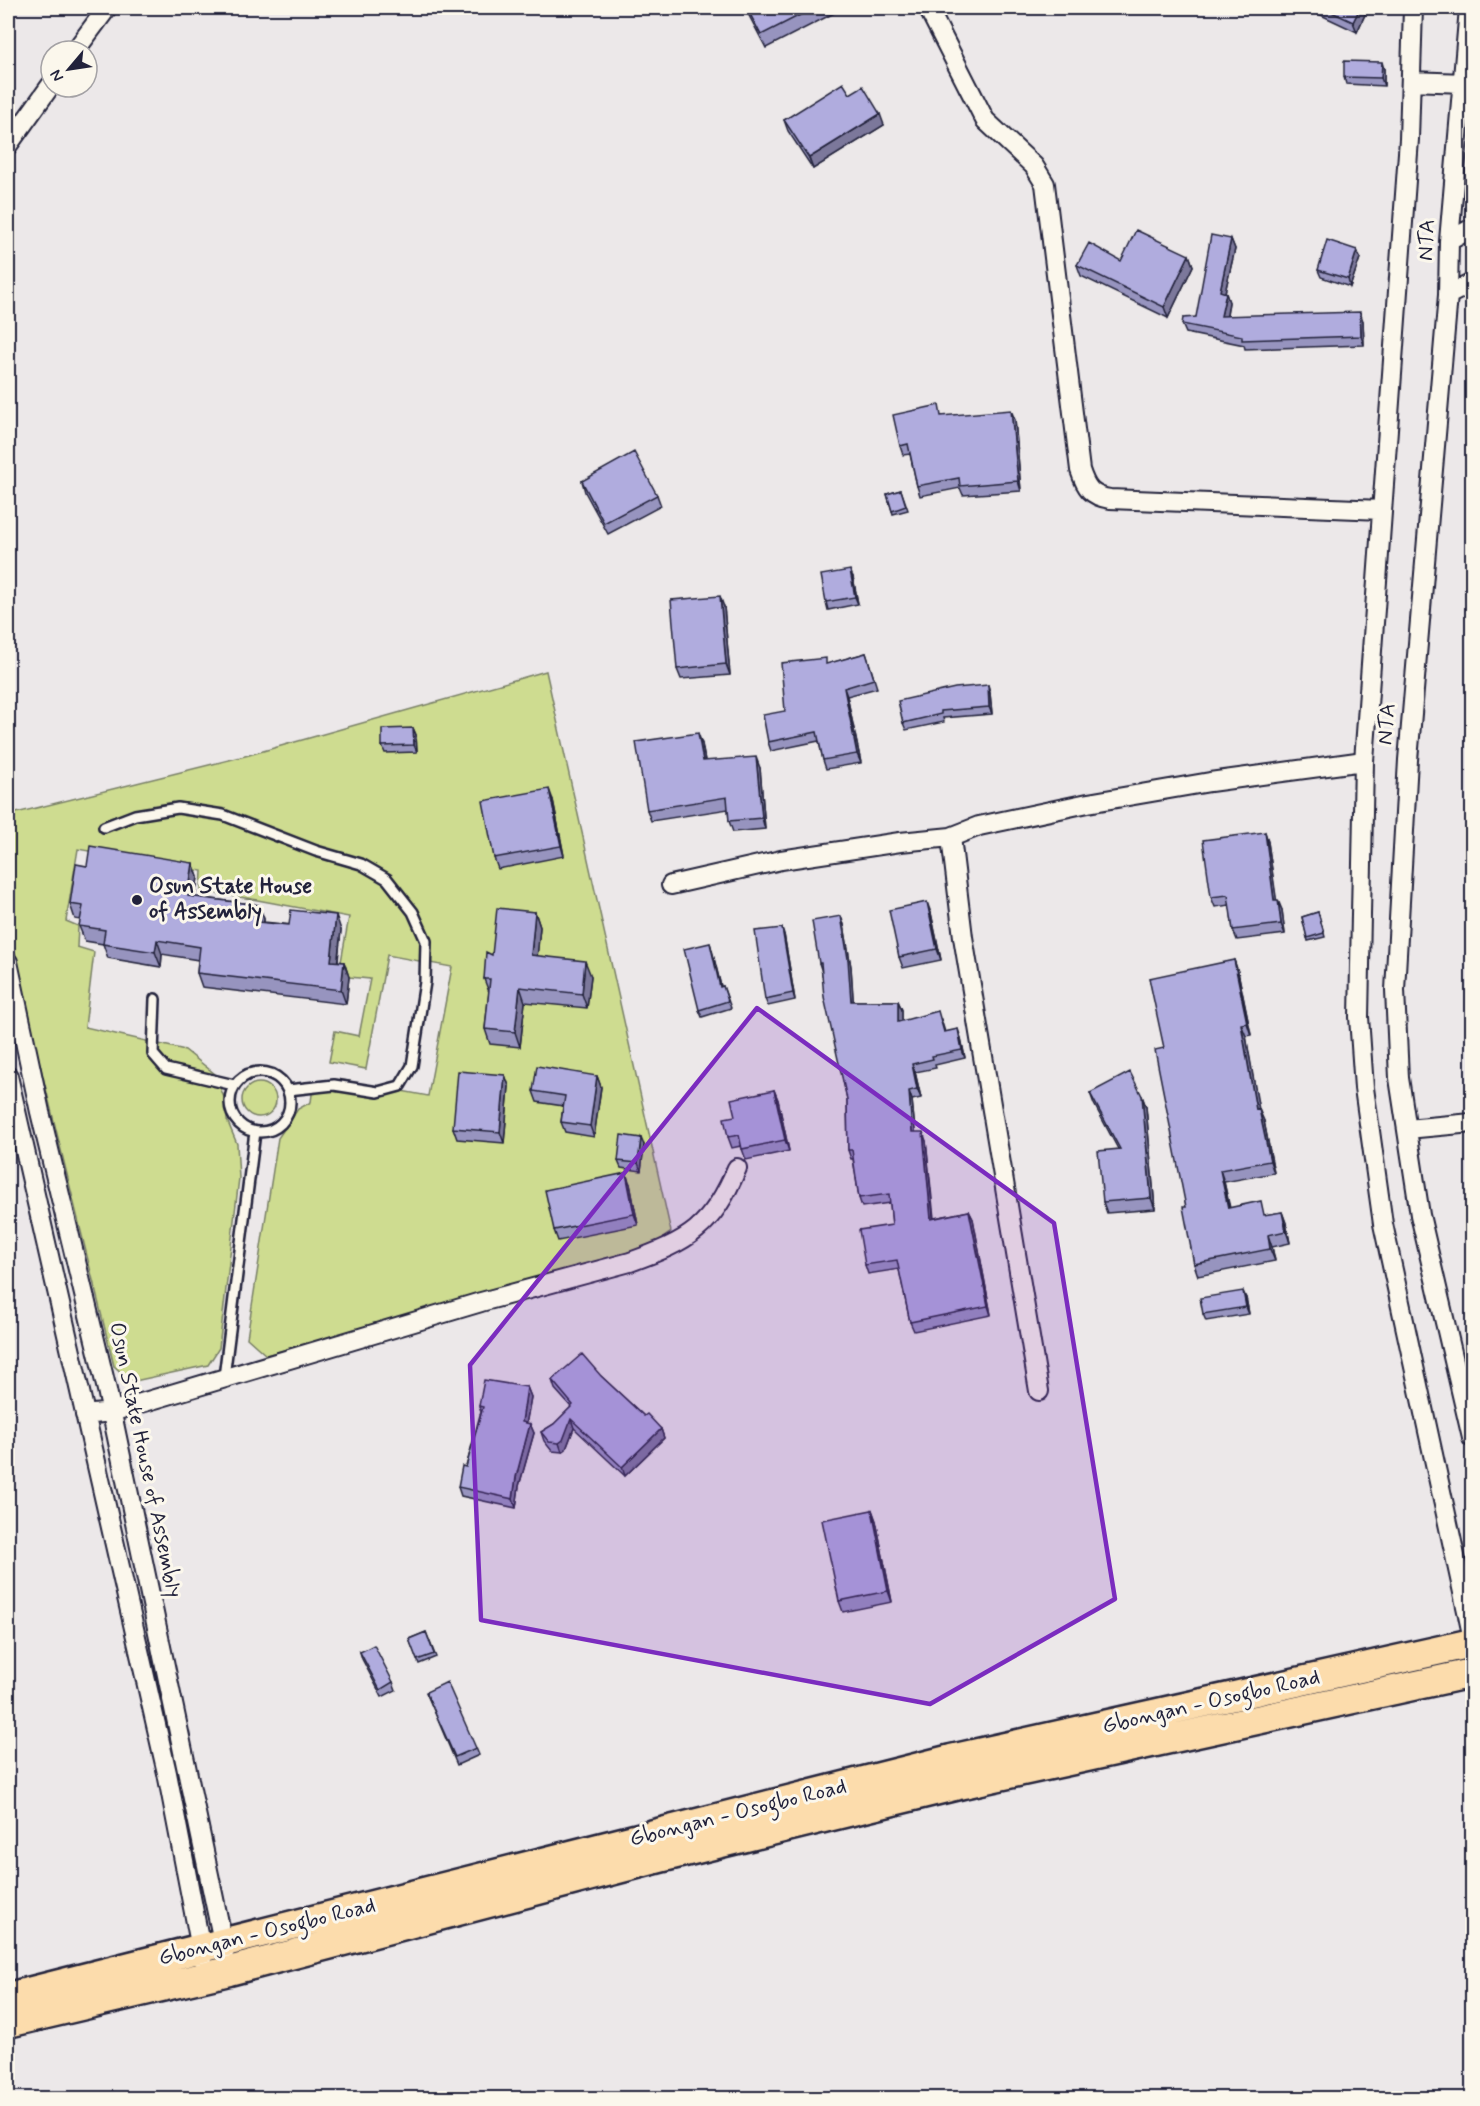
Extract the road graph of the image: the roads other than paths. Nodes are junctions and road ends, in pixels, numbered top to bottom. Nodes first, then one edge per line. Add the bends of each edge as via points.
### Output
1 (107, 8) edge
2 (927, 8) edge
3 (1413, 8) edge
4 (1469, 8) edge
5 (84, 39) edge
6 (1411, 81) junction
7 (1464, 83) junction
8 (41, 99) edge
9 (8, 145) edge
10 (1473, 228) edge
11 (1449, 241) junction
12 (1473, 283) edge
13 (1448, 295) junction
14 (1382, 510) junction
15 (1364, 761) junction
16 (104, 827) dead end
17 (951, 837) junction
18 (671, 885) dead end
19 (8, 962) edge
20 (155, 999) dead end
21 (8, 1076) edge
22 (234, 1085) junction
23 (288, 1090) junction
24 (40, 1112) junction
25 (12, 1115) edge
26 (1473, 1123) edge
27 (1407, 1129) junction
28 (255, 1132) junction
29 (737, 1168) dead end
30 (224, 1377) junction
31 (1039, 1391) dead end
32 (111, 1412) junction
33 (85, 1415) junction
34 (1473, 1438) edge
35 (1473, 1634) edge
36 (1473, 1643) edge
37 (1473, 1673) edge
38 (212, 1946) junction
39 (218, 1973) junction
40 (8, 1997) edge
41 (8, 2023) edge

1 - 5 street
2 - 14 street via 985,120 1034,166 1045,184 1080,470 1088,489 1098,497 1110,499
3 - 6 street
4 - 7 street, NTA
6 - 7 street
6 - 14 street
7 - 11 street, NTA
8 - 9 street
10 - 11 street
11 - 13 street, NTA
12 - 13 street
13 - 27 street, NTA via 1408,760 1395,990 1399,1078
14 - 15 street
15 - 17 street via 1088,803 979,826
15 - 35 street via 1359,1017 1364,1088 1383,1224
16 - 23 lane via 135,815 178,808 223,815 361,864 387,879 413,912 426,941 425,982 412,1066 400,1086 378,1092 334,1085
17 - 18 street via 781,860
17 - 31 street via 963,937
19 - 24 street, Osun State House of Assembly
20 - 22 lane via 153,1054 158,1062 166,1069
21 - 25 street, Osun State House of Assembly
22 - 23 lane via 251,1073 261,1072 279,1079
22 - 28 lane via 230,1095 232,1115
23 - 28 lane via 290,1106 282,1123 274,1129
24 - 25 street
24 - 32 street, Osun State House of Assembly
25 - 33 street, Osun State House of Assembly
26 - 27 street
27 - 34 street, NTA via 1420,1215
28 - 30 lane
29 - 30 street via 704,1224 653,1254
30 - 32 street
32 - 33 street
32 - 38 street, Osun State House of Assembly
33 - 38 street, Osun State House of Assembly via 167,1773
36 - 38 main road, Gbongan - Osogbo Road via 951,1759
37 - 39 main road, Gbongan - Osogbo Road via 963,1784
38 - 39 street, Osun State House of Assembly
38 - 40 main road, Gbongan - Osogbo Road
39 - 41 main road, Gbongan - Osogbo Road

